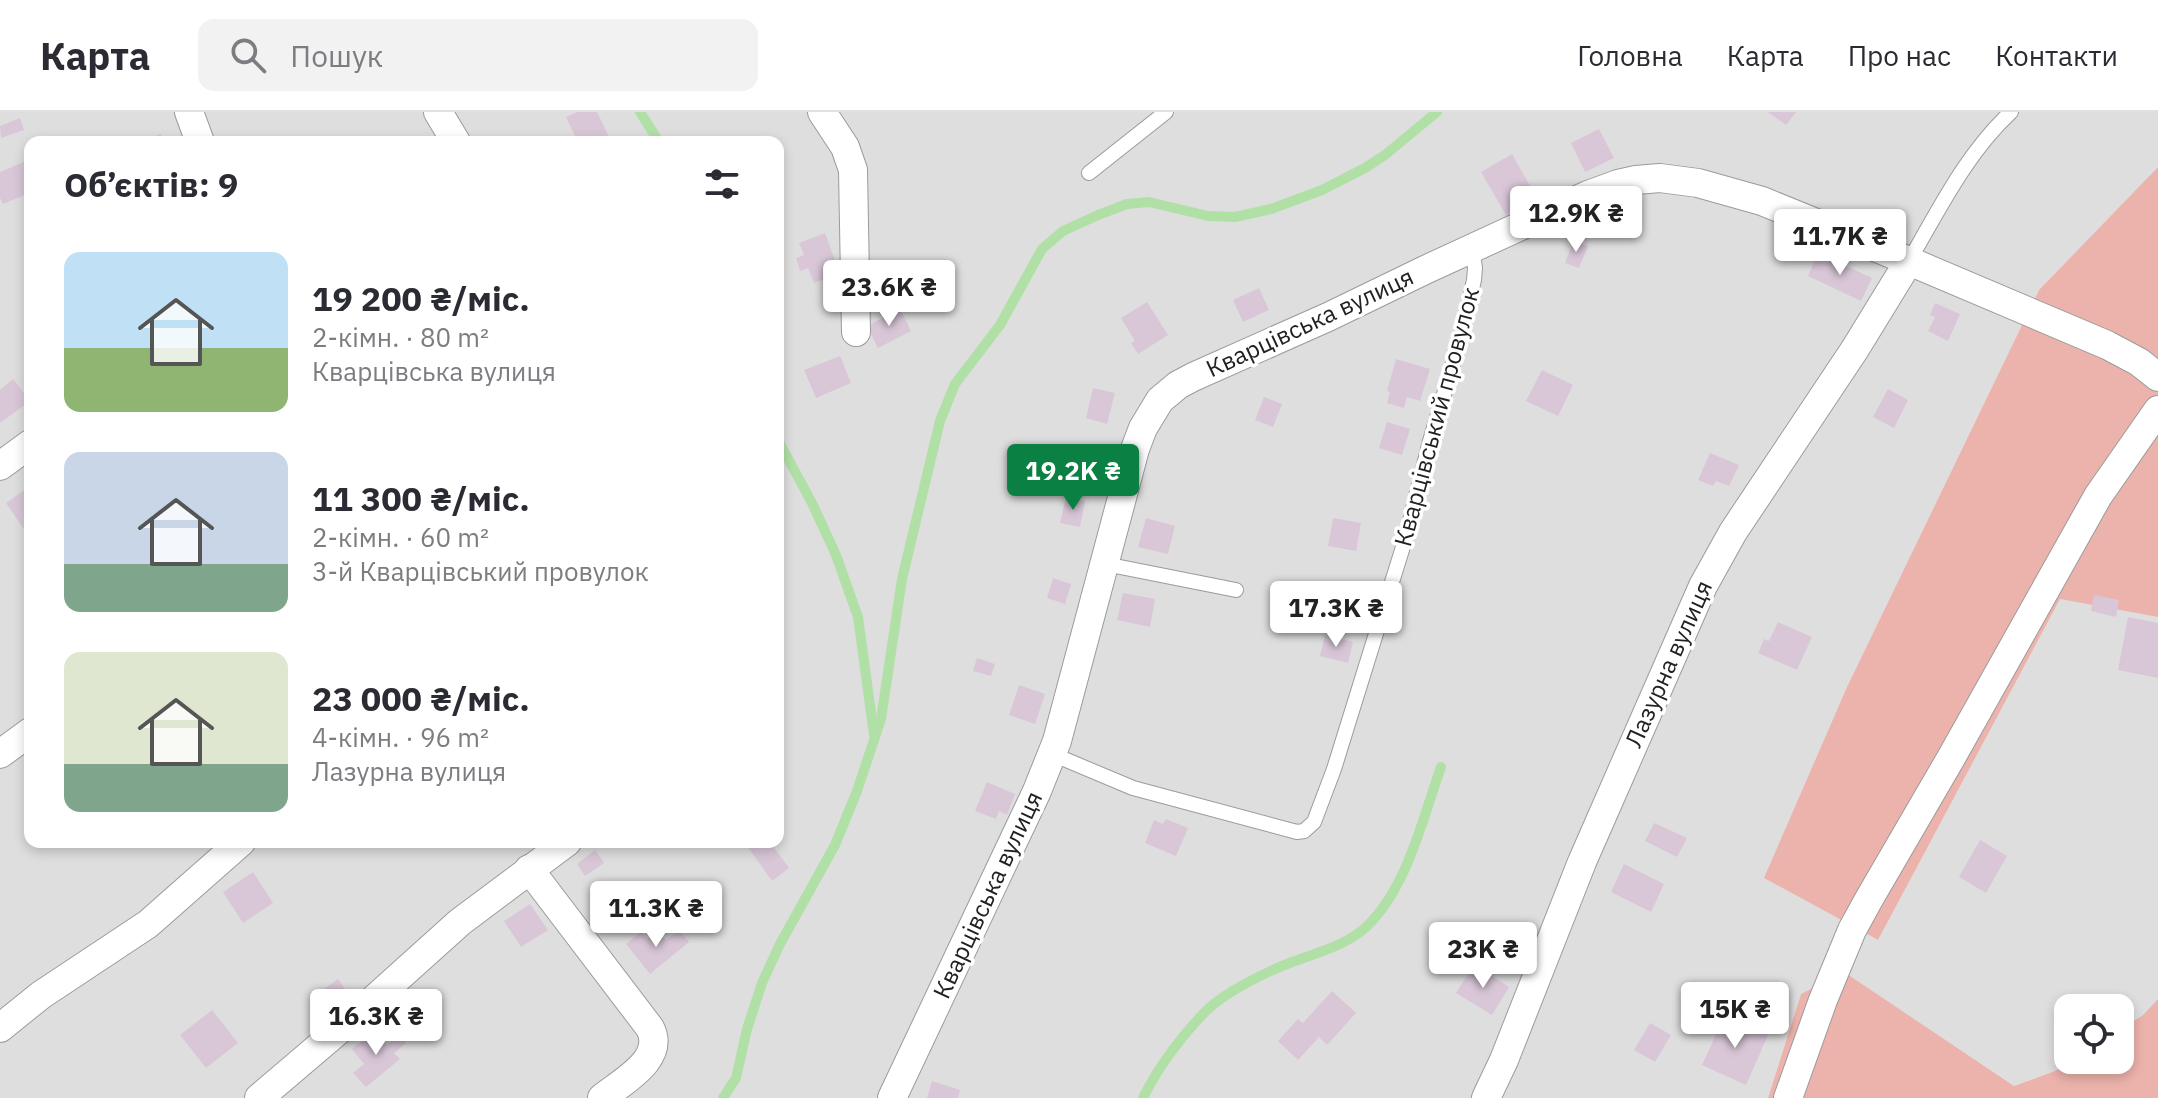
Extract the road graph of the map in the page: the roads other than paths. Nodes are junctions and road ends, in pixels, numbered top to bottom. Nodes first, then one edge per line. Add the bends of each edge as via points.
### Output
1 (189, 112) edge
2 (438, 112) edge
3 (822, 112) edge
4 (1166, 112) edge
5 (2011, 112) edge
6 (198, 136) edge
7 (452, 136) edge
8 (1089, 173) dead end
9 (1472, 248) junction
10 (1909, 261) junction
11 (856, 332) dead end
12 (2158, 377) edge
13 (2158, 410) edge
14 (24, 448) edge
15 (0, 466) edge
16 (1105, 564) junction
17 (1236, 590) dead end
18 (24, 736) edge
19 (0, 754) edge
20 (1052, 754) junction
21 (234, 848) edge
22 (559, 848) edge
23 (529, 869) junction
24 (0, 1028) edge
25 (259, 1098) edge
26 (602, 1098) edge
27 (892, 1098) edge
28 (1486, 1098) edge
29 (1788, 1098) edge

1 - 6 street
2 - 7 street
3 - 11 street via 853,170
4 - 8 lane
5 - 10 lane via 1977,148
9 - 10 street, Кварцівська вулиця via 1618,184 1660,178 1762,201
9 - 16 street, Кварцівська вулиця via 1168,392 1135,449
9 - 20 lane, Кварцівський провулок via 1474,280 1406,537 1334,769 1310,828 1297,832 1150,793
10 - 12 street, Кварцівська вулиця via 2107,345
10 - 28 street, Лазурна вулиця via 1703,586
13 - 29 street via 2098,496 1863,909
14 - 15 street
16 - 17 lane
16 - 20 street, Кварцівська вулиця
18 - 19 street
20 - 27 street, Кварцівська вулиця
21 - 24 street via 148,924
22 - 23 street
23 - 25 street via 460,922
23 - 26 street via 655,1036 652,1055

